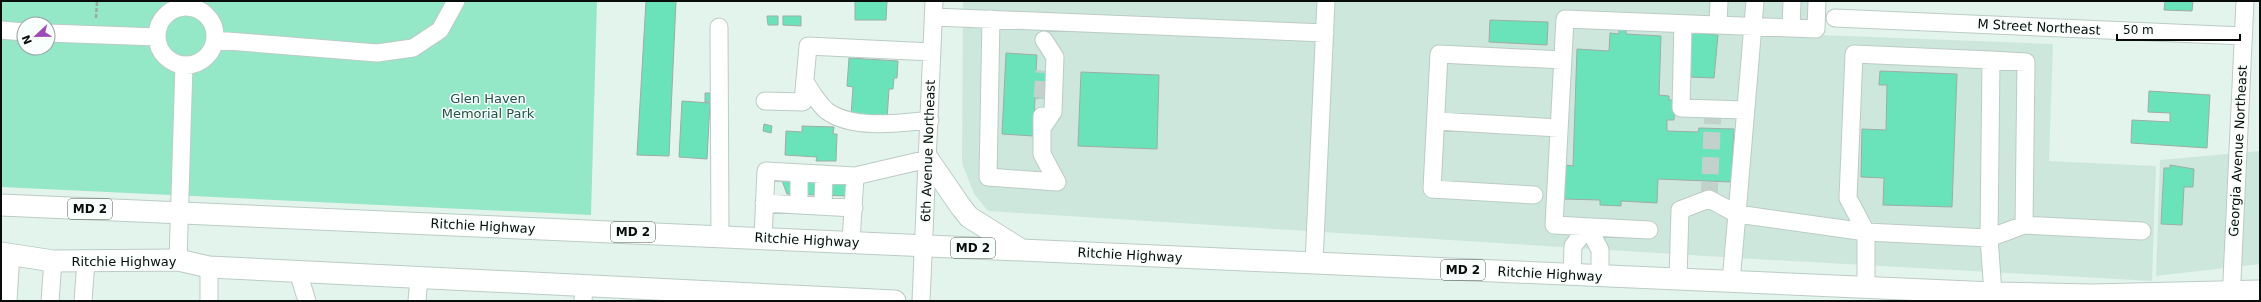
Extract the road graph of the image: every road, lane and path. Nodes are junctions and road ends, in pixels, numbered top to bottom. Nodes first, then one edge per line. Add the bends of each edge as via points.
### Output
1 (210, 1) edge
2 (456, 1) edge
3 (1326, 1) edge
4 (1719, 1) edge
5 (1755, 1) edge
6 (1792, 1) edge
7 (1817, 1) edge
8 (2245, 1) edge
9 (168, 7) edge
10 (934, 9) edge
11 (209, 18) junction
12 (1835, 18) dead end
13 (991, 19) junction
14 (1043, 21) junction
15 (1683, 24) junction
16 (1718, 25) junction
17 (719, 27) dead end
18 (1754, 27) junction
19 (1791, 28) junction
20 (1, 30) edge
21 (16, 31) edge
22 (56, 33) edge
23 (1325, 33) junction
24 (2243, 36) junction
25 (157, 37) junction
26 (215, 40) junction
27 (1044, 40) junction
28 (932, 52) junction
29 (1563, 60) junction
30 (1991, 60) junction
31 (184, 66) junction
32 (1044, 72) tunnel mouth
33 (805, 82) junction
34 (1042, 98) tunnel mouth
35 (765, 101) dead end
36 (1745, 110) junction
37 (930, 120) junction
38 (1436, 121) junction
39 (1042, 128) junction
40 (1559, 128) junction
41 (928, 159) junction
42 (799, 173) junction
43 (824, 174) junction
44 (855, 176) junction
45 (1534, 194) dead end
46 (764, 203) junction
47 (1, 205) edge
48 (799, 205) junction
49 (823, 206) junction
50 (854, 208) junction
51 (180, 212) junction
52 (1737, 214) junction
53 (2024, 225) junction
54 (1588, 227) junction
55 (1649, 230) dead end
56 (2142, 231) dead end
57 (1866, 232) junction
58 (720, 236) junction
59 (763, 238) junction
60 (1989, 238) junction
61 (851, 242) junction
62 (924, 246) junction
63 (1022, 250) junction
64 (6, 253) edge
65 (178, 260) junction
66 (53, 261) junction
67 (86, 262) junction
68 (1314, 263) junction
69 (209, 267) junction
70 (298, 272) junction
71 (1572, 274) junction
72 (1600, 276) junction
73 (419, 278) junction
74 (1678, 279) junction
75 (1731, 282) junction
76 (1866, 288) junction
77 (2260, 291) edge
78 (583, 293) edge
79 (1994, 293) junction
80 (719, 296) edge
81 (2231, 297) edge
82 (8, 301) edge
83 (50, 301) edge
84 (83, 301) edge
85 (209, 301) edge
86 (307, 301) edge
87 (417, 301) edge
88 (895, 301) edge
89 (921, 301) edge

1 - 11 street
2 - 26 street via 440,30 413,48 377,53
3 - 23 street
4 - 16 street
5 - 18 street
6 - 19 street
7 - 19 street via 1816,29
8 - 24 street, Georgia Avenue Northeast
9 - 11 street via 194,8
9 - 25 street
10 - 13 street
10 - 28 street, 6th Avenue Northeast
11 - 26 street
12 - 24 street, M Street Northeast
13 - 14 street
13 - 39 street via 988,178 1057,182 1042,154
14 - 23 street
14 - 27 street
15 - 16 street
15 - 29 street via 1565,19
15 - 36 street via 1681,108
16 - 18 street
17 - 58 street
18 - 19 street
18 - 36 street
20 - 21 street
22 - 25 street
23 - 68 street
24 - 81 street, Georgia Avenue Northeast
25 - 31 street via 162,53 172,62
26 - 31 street via 208,56 193,65
27 - 32 street
27 - 39 street via 1055,58 1053,112
28 - 33 street via 808,46
28 - 37 street, 6th Avenue Northeast
29 - 38 street via 1439,54
29 - 40 street
30 - 53 street via 2026,62
30 - 57 street via 1854,54 1848,198
30 - 60 street
31 - 51 street
33 - 35 street via 803,102
33 - 37 street via 827,111 848,120 879,124
34 - 39 street
36 - 52 street
37 - 41 street, 6th Avenue Northeast
38 - 40 street
38 - 45 street via 1432,190
40 - 54 street via 1554,225
41 - 44 street
41 - 62 street, 6th Avenue Northeast
41 - 63 main road via 969,216
42 - 43 street
42 - 46 street via 766,171
42 - 48 street
43 - 44 street
43 - 49 street
44 - 50 street
46 - 48 street
46 - 59 street
47 - 51 main road, Ritchie Highway / MD 2
48 - 49 street
49 - 50 street
50 - 61 street
51 - 58 main road, Ritchie Highway / MD 2
51 - 65 street
52 - 57 street
52 - 74 street via 1710,198 1680,210
52 - 75 street
53 - 56 street
53 - 60 street
54 - 55 street
54 - 71 street via 1573,246
54 - 72 street via 1600,250
57 - 60 street
57 - 76 street
58 - 59 main road, Ritchie Highway / MD 2
59 - 61 main road, Ritchie Highway / MD 2
60 - 79 street
61 - 62 main road, Ritchie Highway / MD 2
62 - 63 main road, Ritchie Highway / MD 2
62 - 89 street, 6th Avenue Northeast
63 - 68 main road, Ritchie Highway / MD 2
64 - 66 main road, Ritchie Highway
64 - 82 street
65 - 67 main road, Ritchie Highway
65 - 69 main road, Ritchie Highway
66 - 67 main road, Ritchie Highway
66 - 83 street
67 - 84 street
68 - 71 main road, Ritchie Highway / MD 2
69 - 70 main road, Ritchie Highway
69 - 85 street
70 - 73 main road, Ritchie Highway
70 - 86 street
71 - 72 main road, Ritchie Highway / MD 2
72 - 74 main road, Ritchie Highway / MD 2
73 - 78 main road, Ritchie Highway
73 - 87 street
74 - 75 main road, Ritchie Highway / MD 2
75 - 76 main road, Ritchie Highway / MD 2
76 - 79 main road, Ritchie Highway / MD 2
77 - 81 main road, Ritchie Highway / MD 2
78 - 80 main road, Ritchie Highway
79 - 81 main road, Ritchie Highway / MD 2
80 - 88 main road, Ritchie Highway

